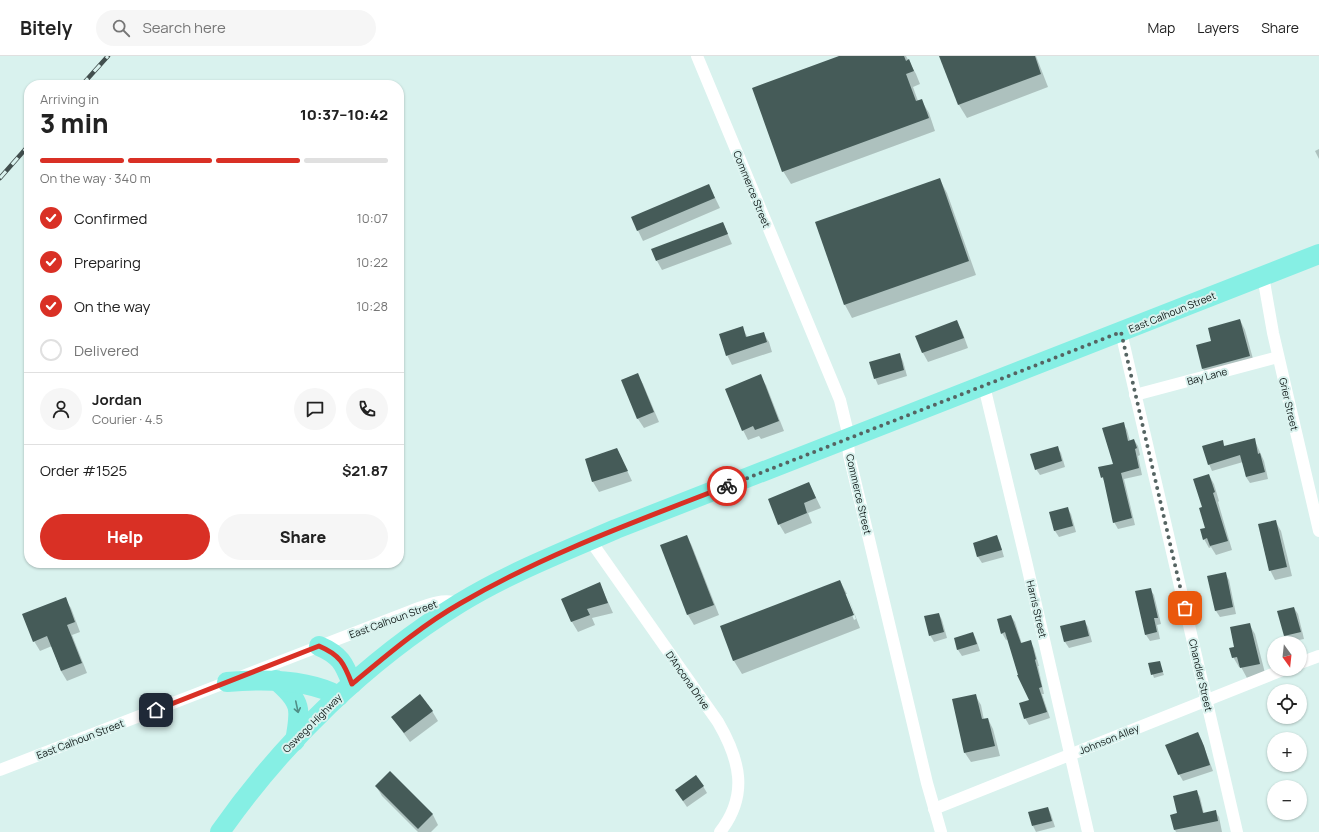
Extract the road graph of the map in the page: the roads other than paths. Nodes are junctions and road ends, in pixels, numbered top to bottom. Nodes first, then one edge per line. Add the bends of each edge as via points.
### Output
1 (697, 56) edge
2 (1319, 254) edge
3 (1263, 276) junction
4 (1121, 332) junction
5 (1278, 357) junction
6 (984, 386) junction
7 (1135, 395) junction
8 (848, 438) junction
9 (1319, 531) edge
10 (590, 540) junction
11 (460, 603) junction
12 (319, 646) junction
13 (1319, 656) edge
14 (1307, 660) edge
15 (1267, 676) edge
16 (276, 680) junction
17 (227, 682) junction
18 (346, 690) junction
19 (1207, 700) junction
20 (295, 741) junction
21 (1070, 754) junction
22 (0, 770) edge
23 (934, 809) junction
24 (220, 832) edge
25 (720, 832) edge
26 (941, 832) edge
27 (1088, 832) edge
28 (1237, 832) edge

1 - 8 street, Commerce Street via 840,400
2 - 3 main road, East Calhoun Street
3 - 4 main road, East Calhoun Street
3 - 5 street, Grier Street
4 - 6 main road, East Calhoun Street
4 - 7 street, Chandler Street
5 - 7 street, Bay Lane
5 - 9 street, Grier Street
6 - 8 main road, East Calhoun Street
6 - 21 street, Harris Street
7 - 19 street, Chandler Street
8 - 10 main road, East Calhoun Street
8 - 23 street, Commerce Street via 849,455
10 - 11 main road, East Calhoun Street
10 - 25 street, D'Ancona Drive via 726,736 735,757 738,796
11 - 12 street, East Calhoun Street via 449,600 436,602
11 - 18 main road, Oswego Highway via 389,653
12 - 17 street, East Calhoun Street
12 - 18 main road via 337,656 343,664
13 - 14 street
15 - 19 street, Johnson Alley
16 - 17 main road
16 - 18 main road via 330,691
16 -> 20 main road via 295,700 299,720
17 - 22 street, East Calhoun Street
18 - 20 main road, Oswego Highway
19 - 21 street, Johnson Alley
19 - 28 street, Chandler Street
20 - 24 main road, Oswego Highway via 238,806
21 - 23 street, Johnson Alley
21 - 27 street, Harris Street
23 - 26 street, Commerce Street

